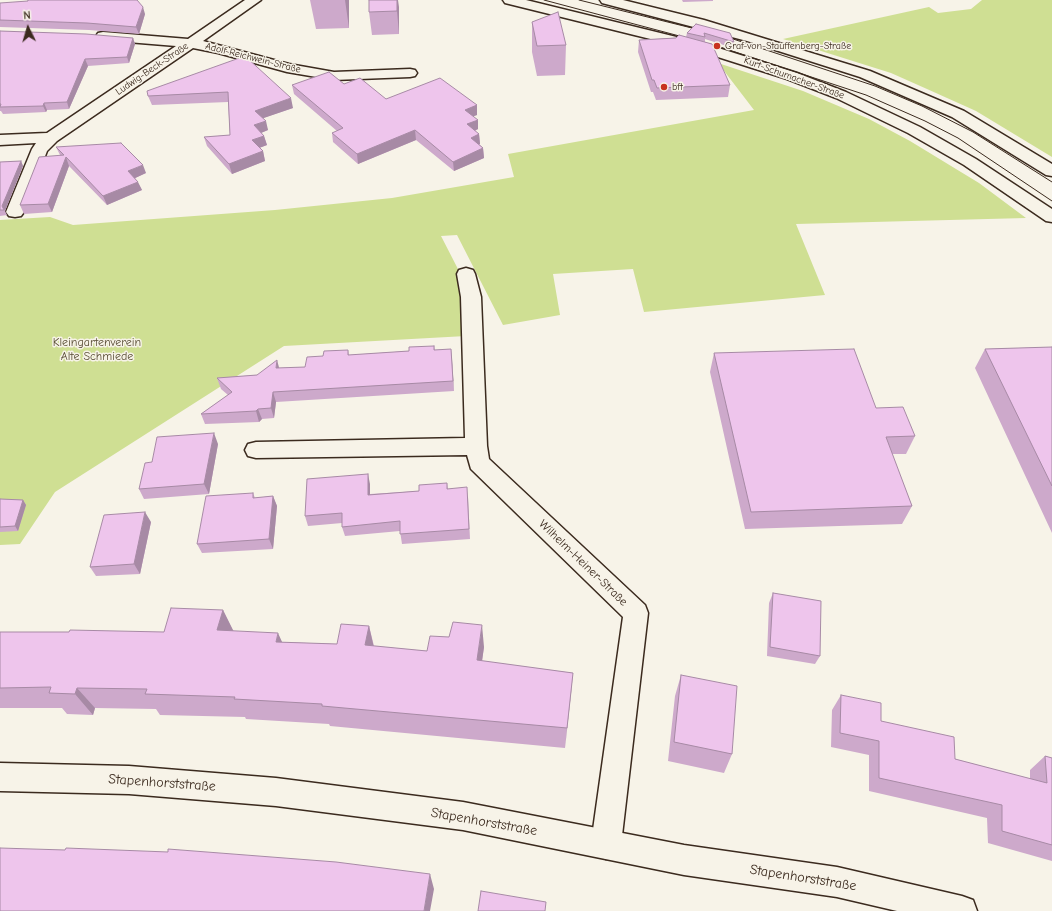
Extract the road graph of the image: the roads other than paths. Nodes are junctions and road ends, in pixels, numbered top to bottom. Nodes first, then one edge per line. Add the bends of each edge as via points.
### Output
1 (254, 0) edge
2 (510, 0) edge
3 (607, 0) edge
4 (578, 4) dead end
5 (566, 14) junction
6 (89, 35) edge
7 (189, 43) junction
8 (410, 73) dead end
9 (51, 138) junction
10 (0, 140) edge
11 (1052, 171) edge
12 (15, 212) dead end
13 (1052, 217) edge
14 (466, 274) dead end
15 (476, 446) junction
16 (256, 450) dead end
17 (0, 777) edge
18 (606, 844) junction
19 (962, 911) edge

1 - 7 street, Ludwig-Beck-Straße
2 - 5 street, Kurt-Schumacher-Straße
3 - 11 street, Kurt-Schumacher-Straße via 752,38 865,74 958,114
4 - 5 street
5 - 13 street, Kurt-Schumacher-Straße via 646,32 735,57 792,76 867,106 970,162
6 - 7 street, Adolf-Reichwein-Straße
7 - 8 street, Adolf-Reichwein-Straße via 286,68 334,76
7 - 9 street, Ludwig-Beck-Straße
9 - 10 street
9 - 12 street, Ludwig-Beck-Straße via 40,149
14 - 15 street, Wilhelm-Heiner-Straße via 472,305
15 - 16 street
15 - 18 street, Wilhelm-Heiner-Straße via 479,463 636,614
17 - 18 street, Stapenhorststraße via 129,780 276,792 463,816
18 - 19 street, Stapenhorststraße via 684,860 837,882

